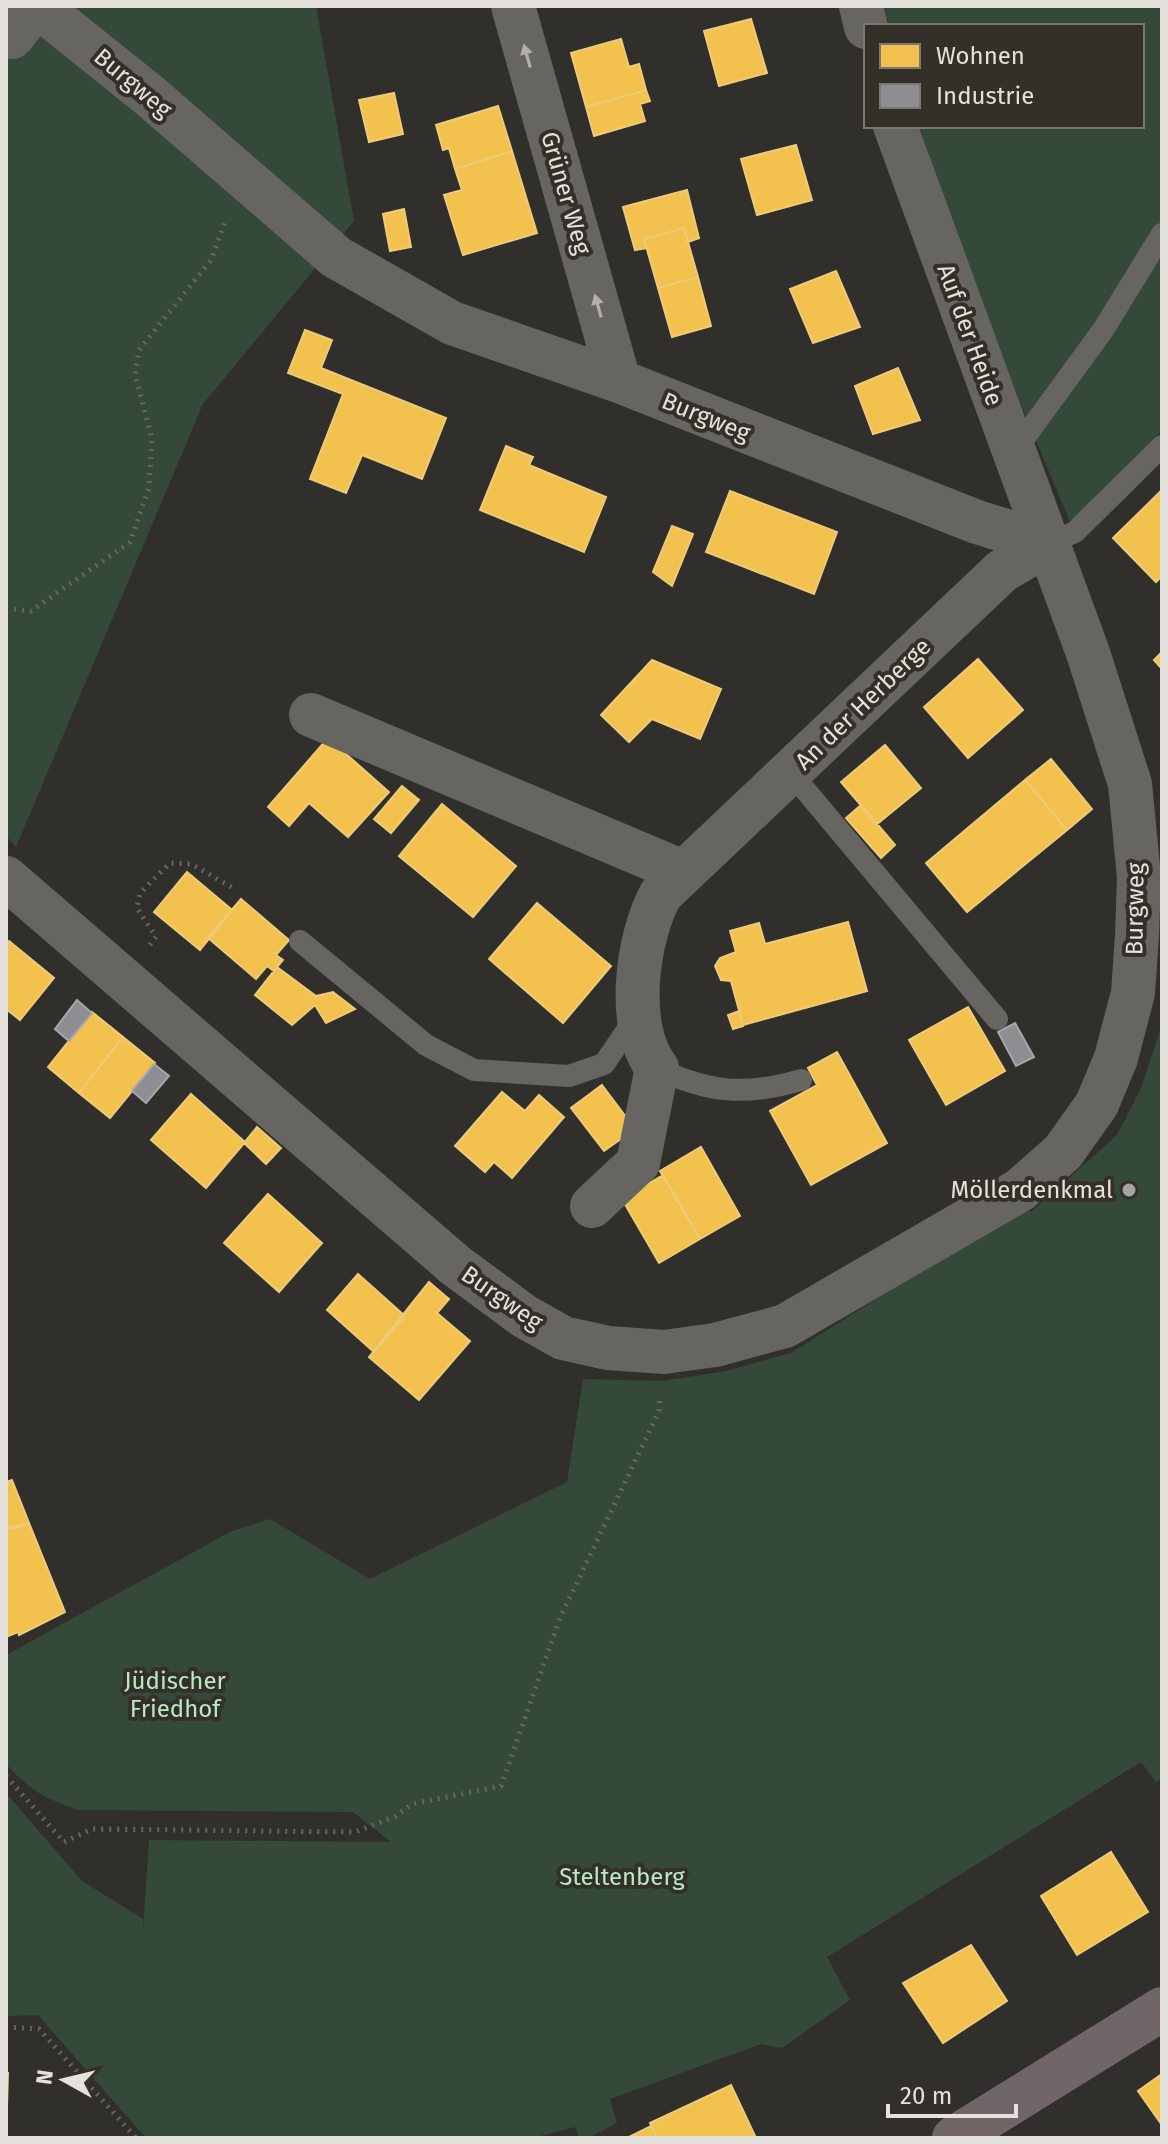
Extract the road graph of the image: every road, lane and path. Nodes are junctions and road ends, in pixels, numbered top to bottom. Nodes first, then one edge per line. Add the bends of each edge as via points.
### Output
1 (37, 6) edge
2 (513, 6) edge
3 (6, 36) edge
4 (896, 128) edge
5 (235, 170) junction
6 (1162, 234) edge
7 (619, 381) junction
8 (1162, 446) edge
9 (1014, 452) junction
10 (1048, 544) junction
11 (6, 608) edge
12 (311, 715) dead end
13 (791, 773) junction
14 (683, 872) junction
15 (6, 878) edge
16 (233, 888) dead end
17 (300, 941) dead end
18 (126, 978) junction
19 (637, 1016) junction
20 (997, 1019) dead end
21 (657, 1068) junction
22 (801, 1080) dead end
23 (592, 1206) dead end
24 (664, 1352) junction
25 (6, 1776) edge
26 (1162, 2009) edge
27 (6, 2027) edge
28 (136, 2138) edge
29 (954, 2138) edge

1 - 3 street, Burgweg via 12,37
1 - 5 street, Burgweg
7 -> 2 street, Grüner Weg
4 - 9 street, Auf der Heide
5 - 7 street, Burgweg via 336,257 452,323
5 - 11 path via 232,201 211,260 139,350 135,375 152,439 149,488 130,542 31,611
6 - 9 lane via 1103,330
7 - 10 street, Burgweg via 963,517
8 - 10 lane via 1075,532
9 - 10 street, Auf der Heide
10 - 13 street, An der Herberge via 1002,571
10 - 24 street, Burgweg via 1130,784 1139,877 1133,993 1097,1104 1063,1152 1020,1190 785,1326
12 - 14 street
13 - 14 street, An der Herberge
13 - 20 lane
14 - 19 street, An der Herberge via 647,918
15 - 18 street, Burgweg
16 - 18 path via 191,864 170,863 156,873 140,893 137,908 156,937
17 - 19 lane via 426,1045 474,1070 569,1076 604,1064
18 - 24 street, Burgweg via 455,1265 524,1316 563,1338
19 - 21 street, An der Herberge via 644,1052
21 - 22 lane via 719,1090 762,1091
21 - 23 street via 638,1163
24 - 25 path via 659,1411 560,1618 501,1786 412,1804 355,1832 92,1829 64,1842
26 - 29 main road
27 - 28 path via 39,2029

